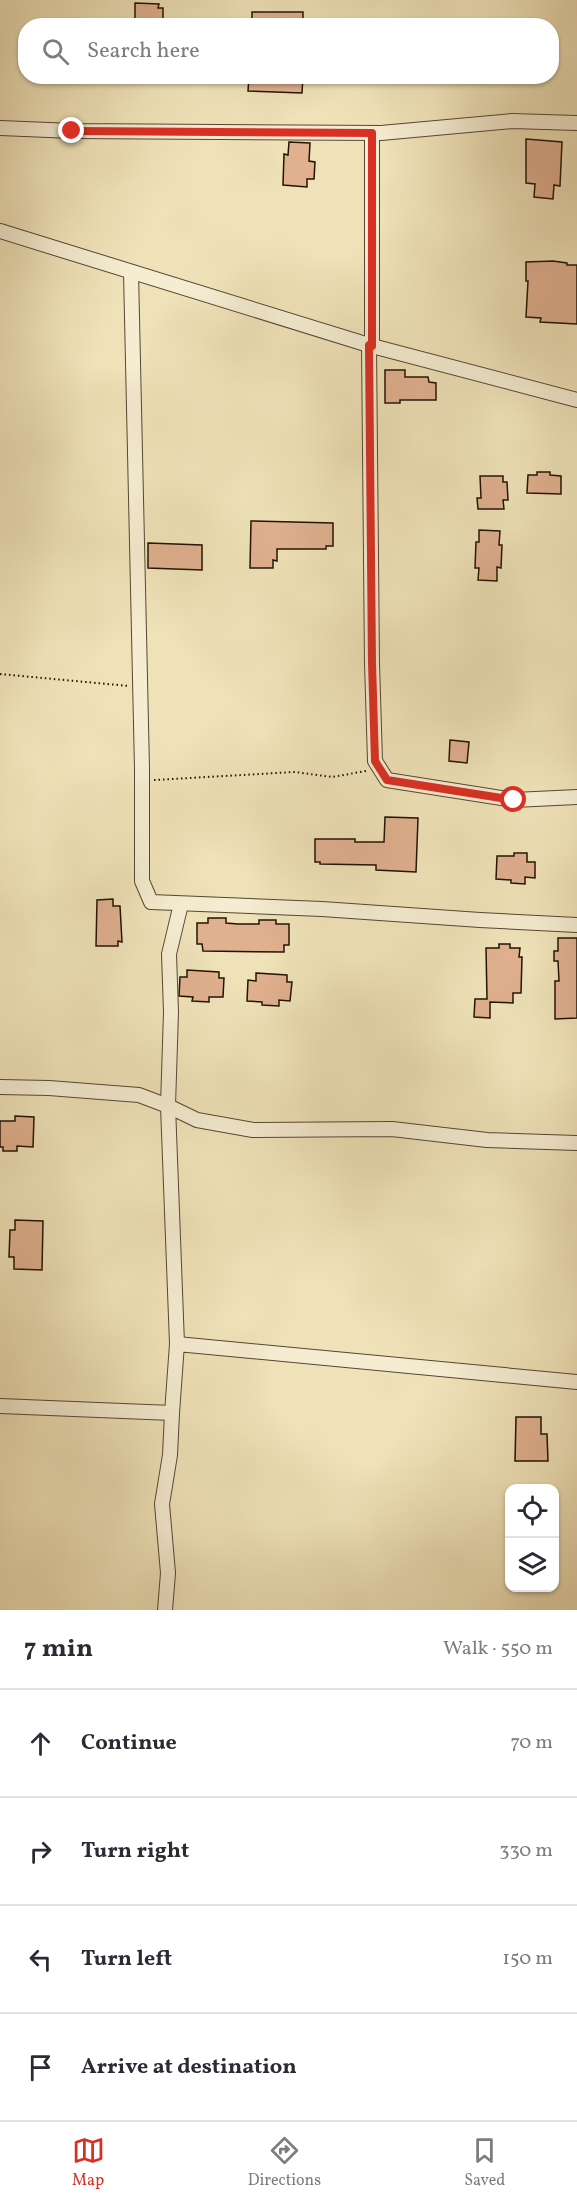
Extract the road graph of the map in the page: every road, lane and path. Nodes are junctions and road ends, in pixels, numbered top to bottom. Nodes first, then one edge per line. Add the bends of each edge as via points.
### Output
1 (577, 123) edge
2 (0, 128) edge
3 (372, 133) junction
4 (0, 231) edge
5 (131, 272) junction
6 (370, 346) junction
7 (577, 400) edge
8 (0, 674) edge
9 (140, 688) junction
10 (380, 769) junction
11 (142, 781) junction
12 (577, 797) edge
13 (181, 904) junction
14 (577, 925) edge
15 (0, 1087) edge
16 (168, 1106) junction
17 (577, 1143) edge
18 (177, 1344) junction
19 (577, 1382) edge
20 (0, 1406) edge
21 (172, 1413) junction
22 (165, 1610) edge

1 - 3 street via 512,121
2 - 3 street
3 - 6 street
4 - 5 street
5 - 6 street
5 - 9 street
6 - 7 street
6 - 10 street via 372,663 375,761
8 - 9 path
9 - 11 street
10 - 11 path via 333,777 295,772
10 - 12 street via 387,780 514,800
11 - 13 street via 142,881 151,902
13 - 14 street
13 - 16 street via 169,954
15 - 16 street via 139,1095
16 - 17 street via 197,1120 253,1130 392,1130 487,1140
16 - 18 street
18 - 19 street
18 - 21 street
20 - 21 street
21 - 22 street via 162,1504 168,1573

